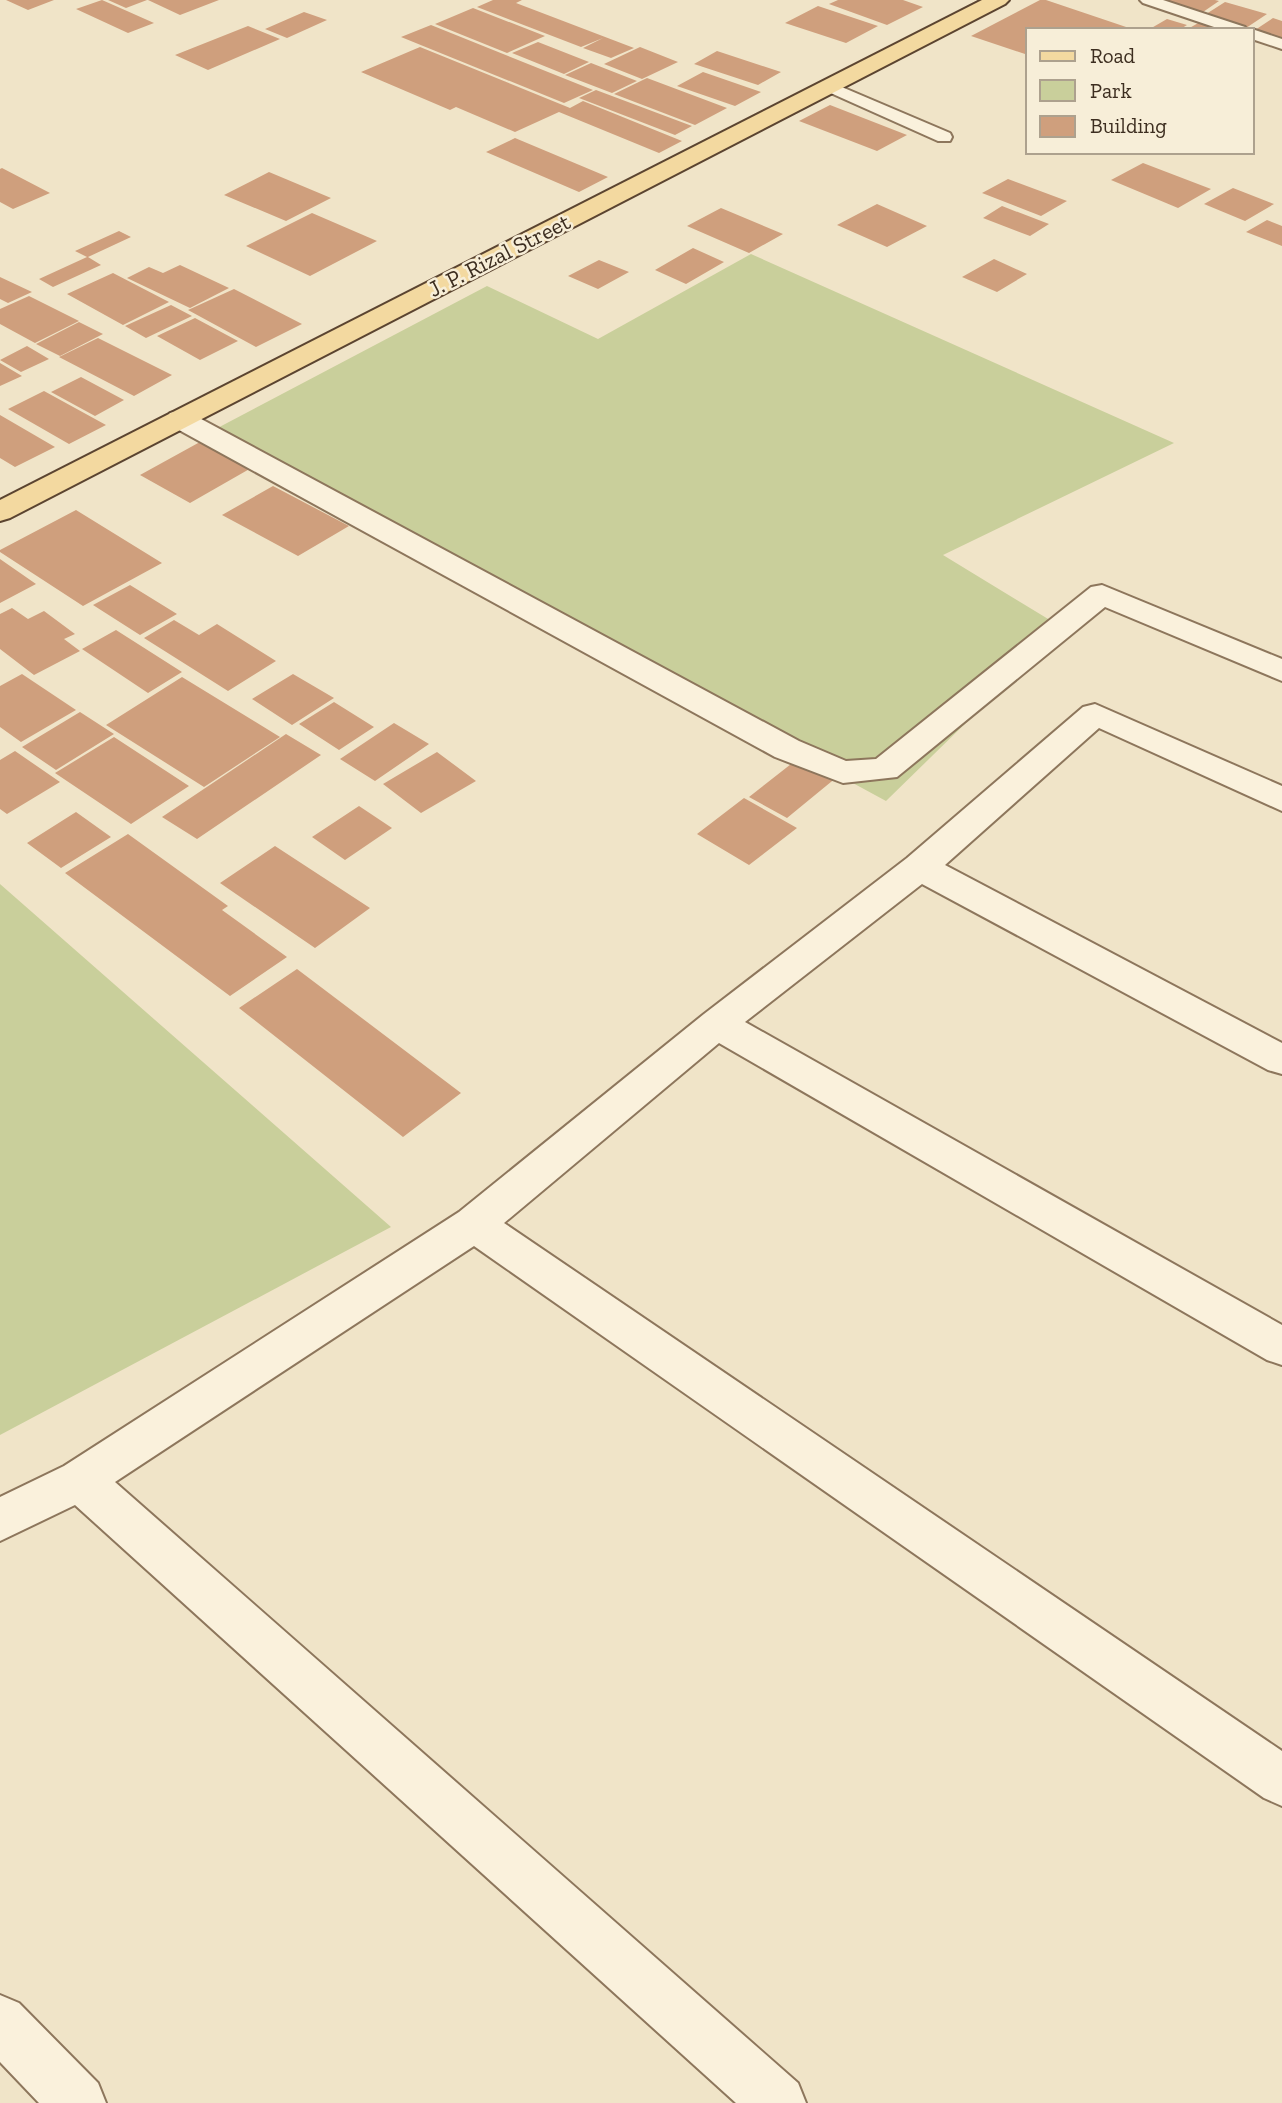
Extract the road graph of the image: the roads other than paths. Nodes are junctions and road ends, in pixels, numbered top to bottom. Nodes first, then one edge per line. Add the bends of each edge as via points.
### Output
1 (998, 0) edge
2 (1147, 0) edge
3 (1233, 28) edge
4 (1254, 35) edge
5 (1282, 44) edge
6 (830, 87) junction
7 (944, 137) dead end
8 (180, 419) junction
9 (0, 512) edge
10 (1282, 671) edge
11 (1282, 800) edge
12 (920, 867) junction
13 (717, 1024) junction
14 (1282, 1060) edge
15 (474, 1224) junction
16 (1282, 1347) edge
17 (80, 1480) junction
18 (0, 1520) edge
19 (1282, 1781) edge
20 (0, 2022) edge
21 (78, 2103) edge
22 (778, 2103) edge

1 - 6 main road, J. P. Rizal Street
2 - 3 lane
4 - 5 lane
6 - 7 lane
6 - 8 main road, J. P. Rizal Street
8 - 9 main road, J. P. Rizal Street
8 - 10 street via 787,750 843,772 885,769 1102,594
11 - 12 street via 1095,714
12 - 13 street
12 - 14 street
13 - 15 street
13 - 16 street
15 - 17 street
15 - 19 street
17 - 18 street
17 - 22 street
20 - 21 street

